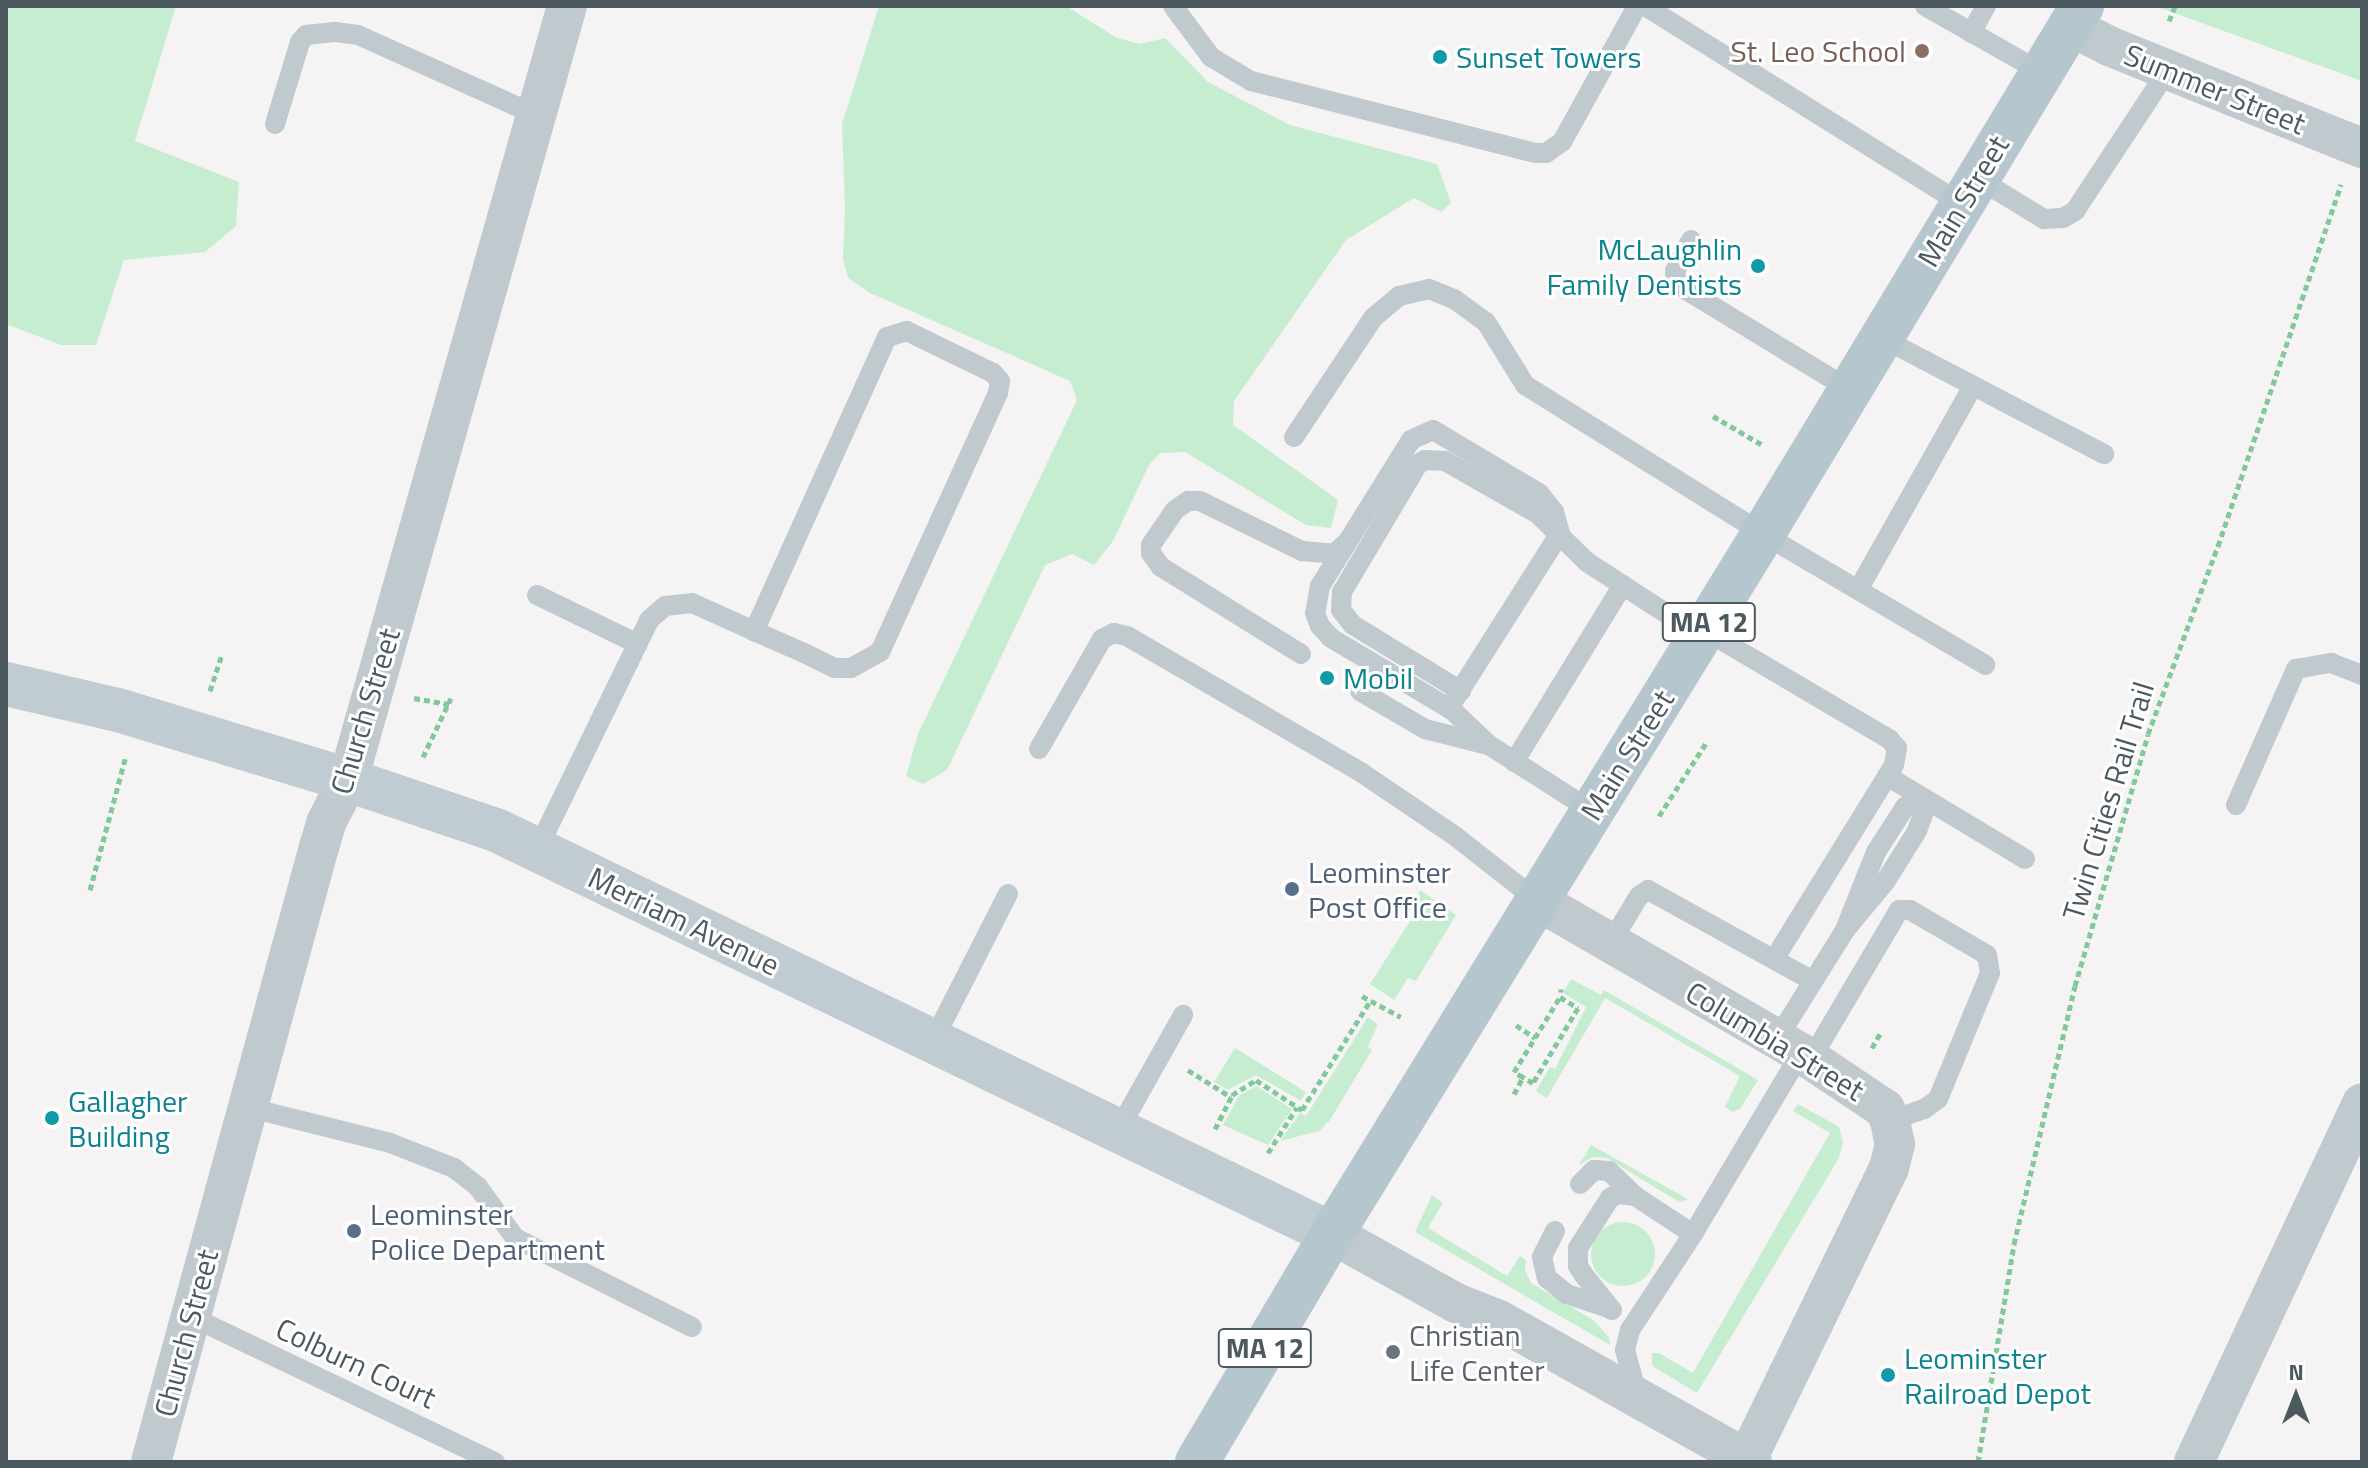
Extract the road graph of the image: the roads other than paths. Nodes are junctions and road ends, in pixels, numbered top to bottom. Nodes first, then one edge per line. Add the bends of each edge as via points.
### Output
1 (567, 6) edge
2 (1173, 6) edge
3 (1637, 6) edge
4 (1645, 6) edge
5 (1925, 6) edge
6 (1986, 6) edge
7 (2076, 16) edge
8 (1971, 33) junction
9 (2168, 70) junction
10 (2041, 72) junction
11 (536, 115) junction
12 (275, 124) dead end
13 (2354, 160) edge
14 (1969, 191) junction
15 (1691, 240) dead end
16 (1880, 337) junction
17 (1973, 386) junction
18 (1849, 389) junction
19 (1294, 437) dead end
20 (2104, 454) dead end
21 (1560, 533) junction
22 (1763, 534) junction
23 (1348, 541) junction
24 (1623, 585) junction
25 (1858, 590) junction
26 (537, 595) dead end
27 (754, 631) junction
28 (1702, 633) junction
29 (638, 644) junction
30 (1301, 654) dead end
31 (1985, 665) dead end
32 (2362, 675) edge
33 (6, 684) edge
34 (1360, 691) dead end
35 (1463, 691) junction
36 (1489, 745) junction
37 (1039, 749) dead end
38 (1514, 762) junction
39 (1887, 776) junction
40 (348, 780) junction
41 (1922, 798) junction
42 (2236, 805) dead end
43 (1592, 811) junction
44 (537, 850) junction
45 (2025, 859) dead end
46 (1008, 894) dead end
47 (1538, 901) junction
48 (1610, 944) junction
49 (1775, 958) junction
50 (1813, 981) junction
51 (1183, 1015) dead end
52 (933, 1041) junction
53 (1796, 1050) junction
54 (2362, 1103) edge
55 (246, 1107) junction
56 (1890, 1121) junction
57 (1119, 1129) junction
58 (1580, 1184) dead end
59 (1635, 1196) junction
60 (1555, 1231) dead end
61 (1332, 1234) junction
62 (1693, 1234) junction
63 (1612, 1310) junction
64 (192, 1317) junction
65 (1636, 1322) junction
66 (692, 1327) dead end
67 (1639, 1400) junction
68 (1749, 1461) edge
69 (151, 1462) edge
70 (495, 1462) edge
71 (1197, 1462) edge
72 (2194, 1462) edge

1 - 11 street, Church Street
2 - 3 lane via 1211,57 1251,81 1536,153 1562,142
4 - 14 lane
5 - 8 lane
6 - 8 lane
7 - 9 street, Summer Street
7 - 10 main road, Main Street / MA 12
8 - 10 lane
9 - 13 street, Summer Street
9 - 14 lane via 2075,211 2044,219
10 - 14 main road, Main Street / MA 12
11 - 12 lane via 358,35 335,32 306,35 300,42
11 - 40 street, Church Street
14 - 16 main road, Main Street / MA 12
15 - 18 lane via 1675,271 1686,290
16 - 17 lane
16 - 18 main road, Main Street / MA 12
17 - 20 lane
17 - 25 lane
18 - 22 main road, Main Street / MA 12
19 - 22 lane via 1373,318 1399,296 1429,289 1486,322 1525,385
21 - 23 lane via 1554,512 1539,493 1433,430 1411,440
21 - 24 lane via 1587,562
21 - 35 lane via 1546,567
21 - 35 lane via 1538,514 1445,461 1418,464 1342,592 1341,610 1353,625
22 - 25 lane
22 - 28 main road, Main Street / MA 12
23 - 30 lane via 1334,554 1302,551 1200,501 1188,501 1175,510 1151,545 1161,567
23 - 35 lane via 1320,586 1315,613 1320,626 1331,638
24 - 28 lane
24 - 38 lane via 1602,603 1552,681 1529,719
25 - 31 lane
26 - 29 lane
27 - 27 lane via 835,668 851,668 880,652 998,393 1000,381 993,373 907,331 887,337
27 - 29 lane via 692,603 680,603 651,617
28 - 39 lane via 1889,739 1897,754
28 - 43 main road, Main Street / MA 12
29 - 44 lane
32 - 42 lane via 2331,663 2296,669
33 - 40 street, Merriam Avenue via 118,710
34 - 36 lane via 1425,729
35 - 36 lane
36 - 38 lane
37 - 47 lane via 1102,639 1114,633 1127,636 1362,773
38 - 43 lane
39 - 41 lane
39 - 49 lane
40 - 44 street, Merriam Avenue via 496,830
40 - 55 street, Church Street via 323,834
41 - 45 lane
41 - 50 lane via 1905,807 1876,852 1845,930
43 - 47 main road, Main Street / MA 12
44 - 52 street, Merriam Avenue
46 - 52 lane
47 - 48 street, Columbia Street
47 - 61 main road, Main Street / MA 12
48 - 49 lane via 1648,890
48 - 53 street, Columbia Street
49 - 50 lane
50 - 53 lane
51 - 57 lane
52 - 57 street, Merriam Avenue
53 - 56 street, Columbia Street via 1885,1109
53 - 56 lane via 1899,910 1910,910 1987,955 1990,973 1938,1099
53 - 62 lane
54 - 72 street
55 - 64 street, Church Street
55 - 66 lane via 390,1143 454,1168 478,1187 515,1238
56 - 68 street, Columbia Street via 1895,1144 1889,1168
57 - 61 street, Merriam Avenue
58 - 59 lane via 1594,1170 1609,1171
59 - 62 lane
59 - 63 lane via 1610,1198 1578,1248 1578,1266
60 - 63 lane via 1542,1257 1547,1278 1567,1294
61 - 67 street
61 - 71 main road, Main Street / MA 12
62 - 65 lane
63 - 65 lane
64 - 69 street, Church Street
64 - 70 lane, Colburn Court
65 - 67 lane via 1625,1350
67 - 68 street

